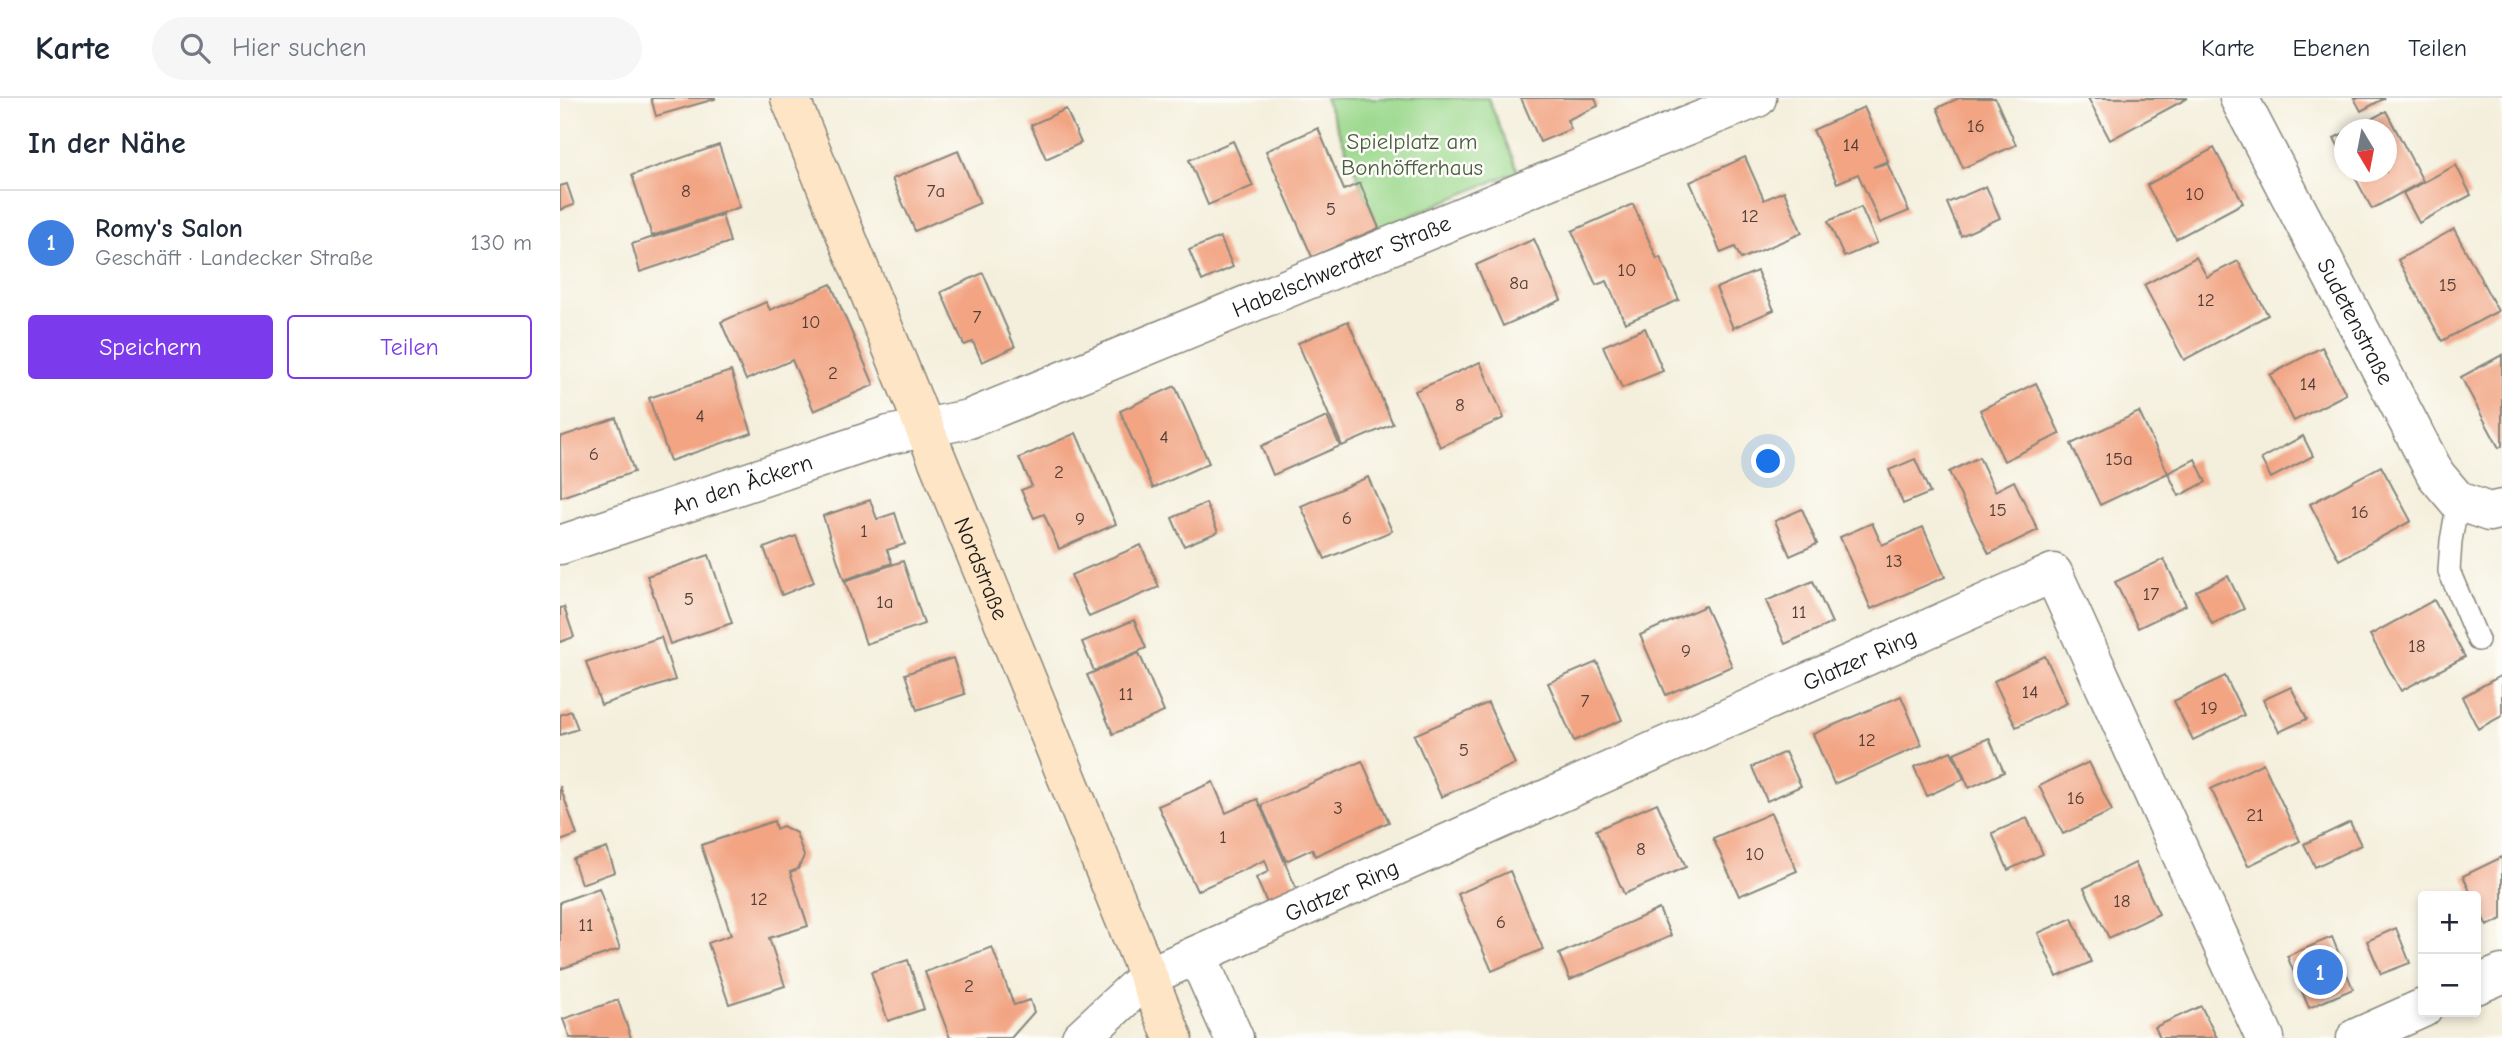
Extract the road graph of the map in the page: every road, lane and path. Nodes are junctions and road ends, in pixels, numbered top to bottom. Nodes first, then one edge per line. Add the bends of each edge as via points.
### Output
1 (790, 98) edge
2 (1758, 98) edge
3 (2239, 98) edge
4 (925, 428) junction
5 (2458, 501) junction
6 (2502, 509) edge
7 (560, 545) edge
8 (2478, 640) dead end
9 (1197, 955) junction
10 (2502, 974) edge
11 (1147, 977) junction
12 (2481, 983) edge
13 (2418, 1010) edge
14 (1081, 1038) edge
15 (1173, 1038) edge
16 (1234, 1038) edge
17 (2265, 1038) edge
18 (2356, 1038) edge

1 - 4 street, Nordstraße
2 - 4 street, Habelschwerdter Straße via 969,419
3 - 5 street, Sudetenstraße via 2437,475
4 - 7 street, An den Äckern via 889,435
4 - 11 street, Nordstraße
5 - 6 street via 2490,512
5 - 8 lane via 2449,571
9 - 11 street, Glatzer Ring
9 - 16 street
9 - 17 street, Glatzer Ring via 2053,573
10 - 12 street
11 - 14 street, Glatzer Ring
11 - 15 street, Nordstraße
13 - 18 street

